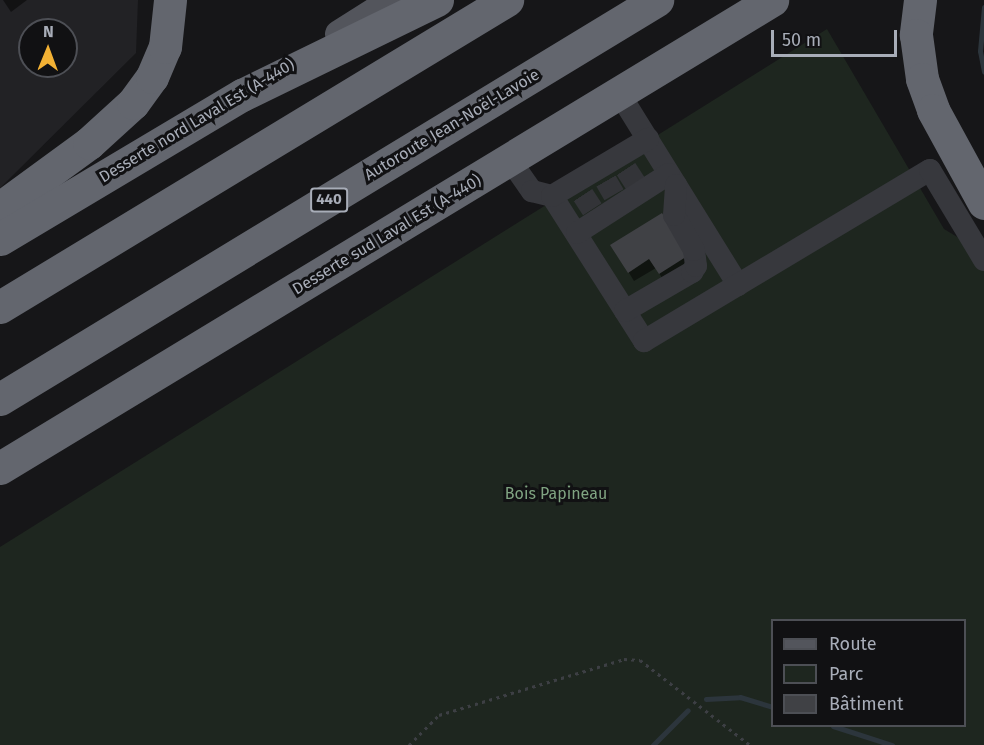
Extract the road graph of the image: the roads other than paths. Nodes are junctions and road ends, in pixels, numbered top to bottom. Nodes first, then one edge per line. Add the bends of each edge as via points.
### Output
1 (170, 0) edge
2 (393, 0) edge
3 (436, 0) edge
4 (507, 0) edge
5 (657, 0) edge
6 (772, 0) edge
7 (920, 0) edge
8 (620, 93) junction
9 (242, 95) junction
10 (648, 139) junction
11 (510, 159) junction
12 (630, 175) junction
13 (673, 179) junction
14 (610, 188) junction
15 (552, 195) junction
16 (588, 201) junction
17 (984, 203) edge
18 (0, 208) edge
19 (577, 233) junction
20 (0, 239) edge
21 (984, 260) edge
22 (738, 285) junction
23 (0, 307) edge
24 (625, 311) junction
25 (0, 399) edge
26 (0, 468) edge

1 - 18 highway via 165,47 142,92 96,137
2 - 9 main road, Desserte nord Laval Est (A-440)
3 - 9 highway
4 - 23 highway
5 - 25 highway, Autoroute Jean-Noël-Lavoie / 440
6 - 8 highway, Desserte sud Laval Est (A-440)
7 - 17 highway via 916,35 922,79 933,110
8 - 10 lane
8 - 11 highway, Desserte sud Laval Est (A-440)
9 - 20 highway, Desserte nord Laval Est (A-440)
10 - 12 lane
10 - 13 lane
11 - 15 lane via 532,191
11 - 26 highway, Desserte sud Laval Est (A-440)
12 - 13 lane
12 - 14 lane
12 - 14 lane
13 - 22 lane
13 - 24 lane via 674,215 694,250 696,266
14 - 16 lane
14 - 16 lane
15 - 16 lane
15 - 19 lane
16 - 19 lane
19 - 24 lane
21 - 22 lane via 930,170
22 - 24 lane via 644,341

